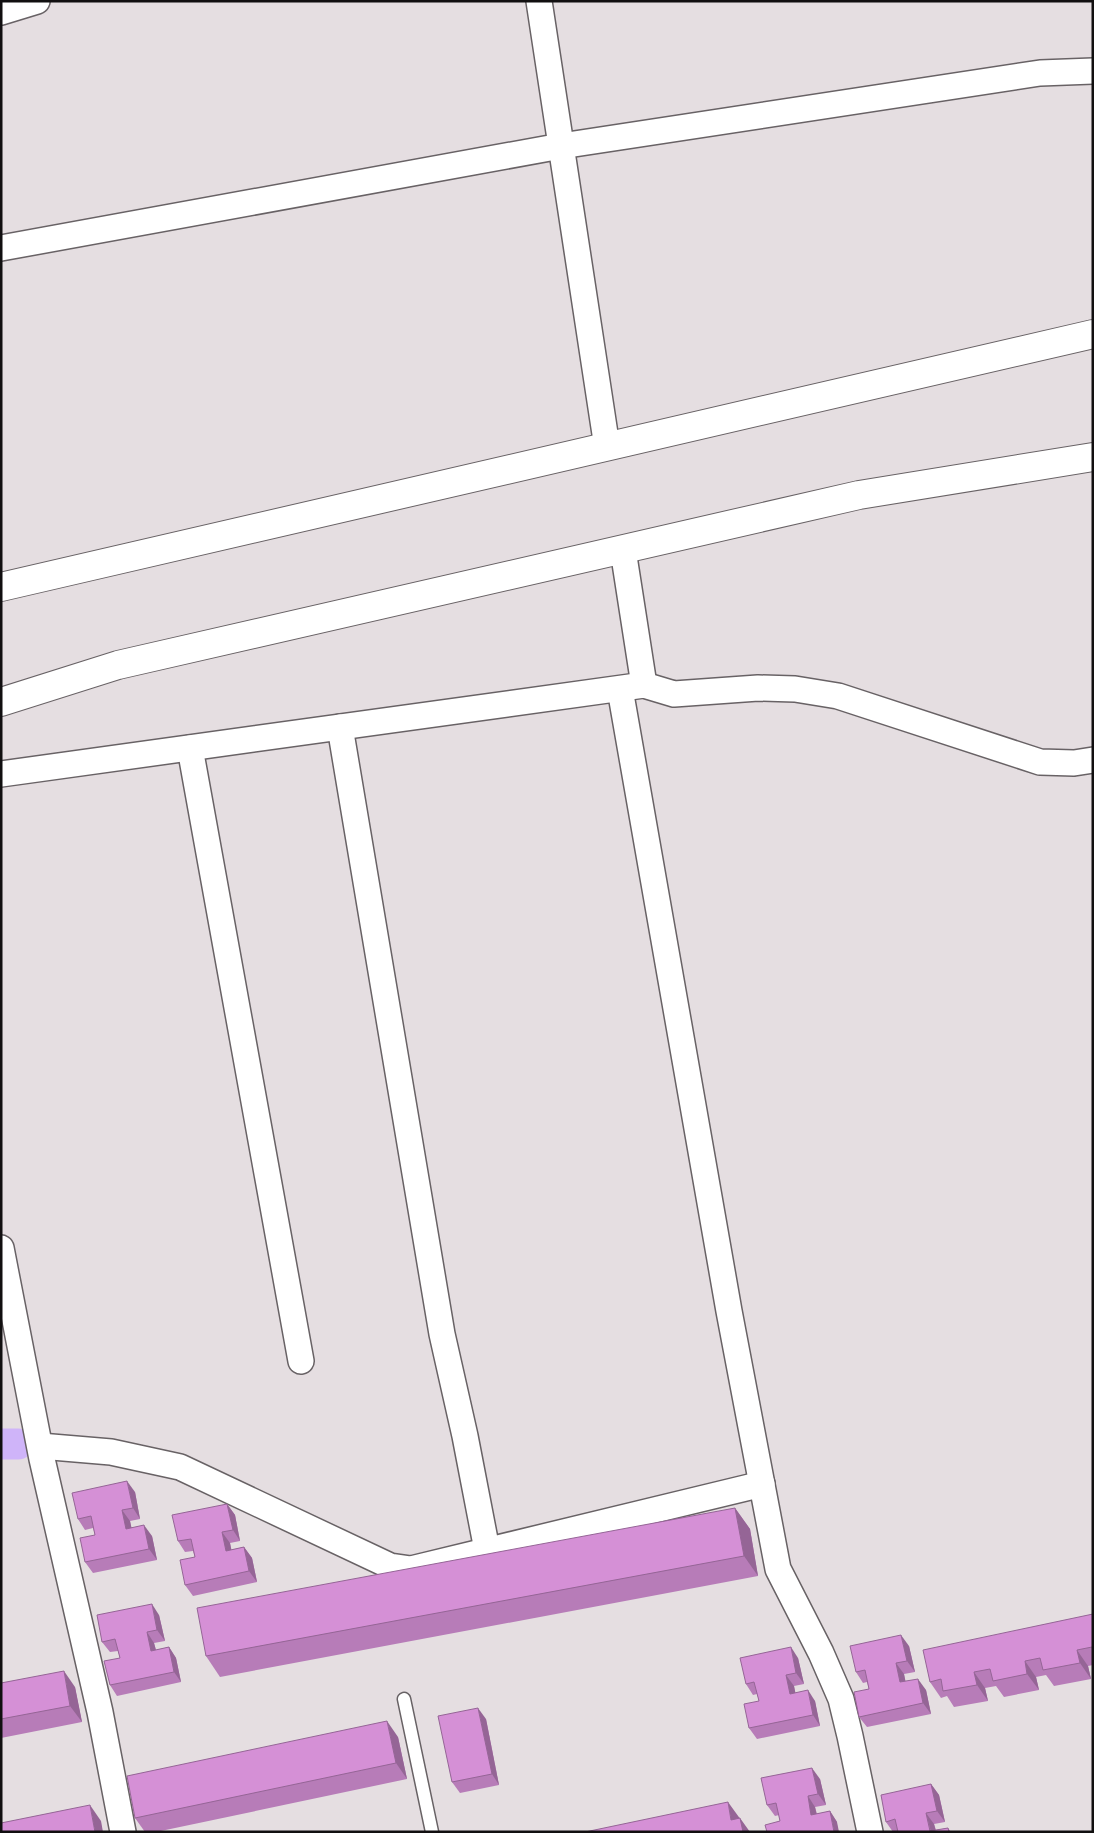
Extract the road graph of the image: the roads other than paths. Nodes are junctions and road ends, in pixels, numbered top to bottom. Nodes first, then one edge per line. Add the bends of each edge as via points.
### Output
1 (37, 1) edge
2 (539, 1) edge
3 (1, 12) edge
4 (1093, 71) edge
5 (561, 146) junction
6 (1, 248) edge
7 (1093, 334) edge
8 (608, 447) junction
9 (1093, 457) edge
10 (623, 550) junction
11 (1, 587) edge
12 (644, 685) junction
13 (620, 689) junction
14 (1, 702) edge
15 (340, 727) junction
16 (190, 748) junction
17 (1093, 760) edge
18 (1, 774) edge
19 (1, 1248) edge
20 (301, 1361) dead end
21 (40, 1446) junction
22 (762, 1484) junction
23 (487, 1550) junction
24 (404, 1699) dead end
25 (123, 1832) edge
26 (432, 1832) edge
27 (870, 1832) edge

1 - 3 street
2 - 5 street
4 - 5 street via 1040,72
5 - 6 street
5 - 8 street
7 - 8 street
8 - 11 street
9 - 10 street via 859,495
10 - 12 street
10 - 14 street via 118,665
12 - 13 street
12 - 17 street via 674,694 758,688 795,689 838,696 1040,762
13 - 15 street
13 - 22 street
15 - 16 street
15 - 23 street via 442,1334
16 - 18 street
16 - 20 street
19 - 21 street
21 - 23 street via 111,1452 180,1466 390,1566 411,1568
21 - 25 street via 100,1712
22 - 23 street
22 - 27 street via 778,1569 841,1699
24 - 26 lane

